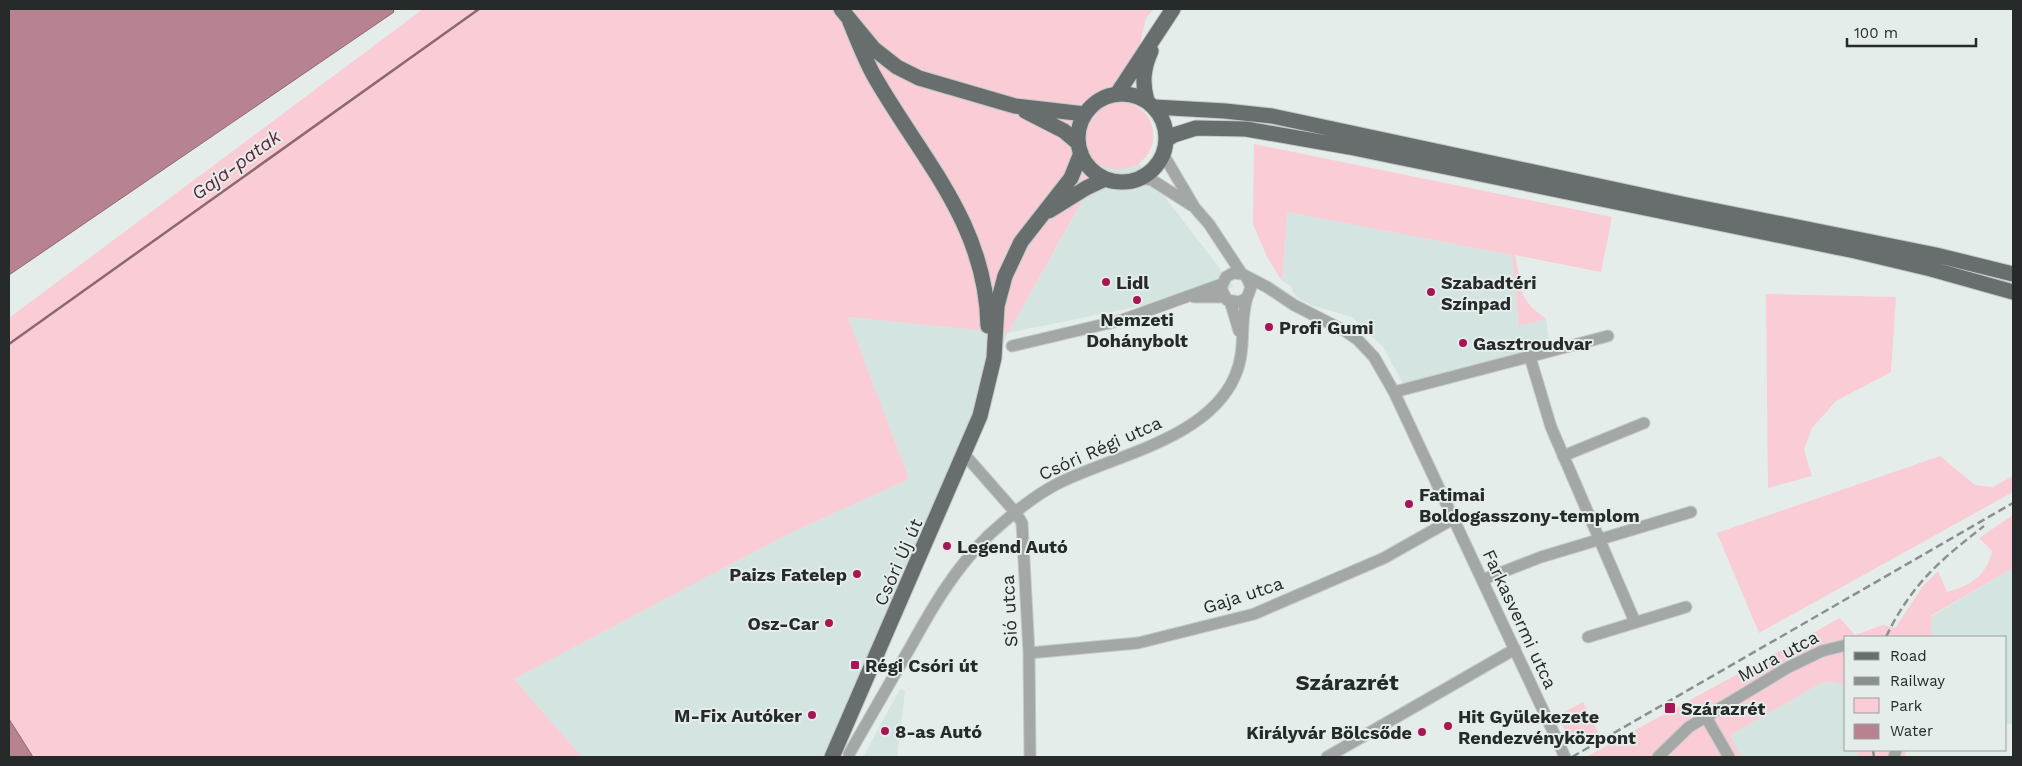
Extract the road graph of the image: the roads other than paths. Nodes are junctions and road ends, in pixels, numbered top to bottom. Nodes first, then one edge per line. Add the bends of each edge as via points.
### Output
1 (841, 9) edge
2 (1169, 14) edge
3 (850, 22) junction
4 (1117, 94) junction
5 (1151, 104) junction
6 (1015, 106) junction
7 (1085, 114) junction
8 (1164, 147) junction
9 (1079, 148) junction
10 (1140, 178) junction
11 (1105, 179) junction
12 (1195, 208) junction
13 (1042, 216) junction
14 (1221, 244) junction
15 (2013, 274) edge
16 (1244, 275) junction
17 (1224, 280) junction
18 (2013, 292) edge
19 (1279, 296) junction
20 (1187, 297) junction
21 (1248, 297) junction
22 (1227, 299) junction
23 (1608, 336) dead end
24 (1012, 346) dead end
25 (1242, 348) junction
26 (1530, 357) junction
27 (990, 379) junction
28 (1394, 392) junction
29 (1644, 423) dead end
30 (965, 455) junction
31 (1563, 456) junction
32 (1016, 512) junction
33 (1691, 512) dead end
34 (1453, 519) junction
35 (1599, 539) junction
36 (1482, 580) junction
37 (1686, 607) dead end
38 (1635, 622) junction
39 (1588, 637) dead end
40 (1844, 646) edge
41 (1515, 650) junction
42 (1029, 653) junction
43 (1706, 717) junction
44 (850, 754) dead end
45 (832, 757) edge
46 (1030, 757) edge
47 (1327, 757) edge
48 (1565, 757) edge
49 (1658, 757) edge
50 (1729, 757) edge

1 - 3 main road
2 - 4 main road
2 - 5 main road via 1146,64 1143,87
3 - 6 main road via 874,49 910,74
3 - 27 main road via 874,74 943,183 966,226 986,294
4 - 5 main road via 1133,95
4 - 7 main road via 1098,100
5 - 8 main road via 1164,125
5 - 15 main road via 1250,113 1936,255
6 - 7 main road
6 - 9 main road via 1064,131
7 - 9 main road via 1079,128
8 - 10 main road via 1155,167
8 - 12 street
8 - 18 main road via 1174,135 1196,128 1250,130 1349,147 1855,251
9 - 11 main road via 1091,169
9 - 13 main road via 1071,178
10 - 11 main road via 1126,181
10 - 12 street via 1152,180
11 - 13 main road
12 - 14 street
13 - 27 main road via 1016,250 1000,290
14 - 16 street
14 - 17 street
16 - 17 street via 1233,273
16 - 19 street, Farkasvermi utca
16 - 21 street via 1250,283
17 - 20 street
17 - 22 street via 1222,288
19 - 21 street, Farkasvermi utca via 1266,293
19 - 28 street, Farkasvermi utca via 1358,340 1374,357
20 - 22 street
20 - 24 street via 1104,326
21 - 22 street via 1239,302
21 - 25 street, Csóri Régi utca via 1243,316
22 - 25 street, Csóri Régi utca
23 - 26 street
25 - 32 street, Csóri Régi utca via 1232,382 1210,410 1197,420 1164,439 1058,484
26 - 28 street
26 - 31 street
27 - 30 main road, Csóri Új út
28 - 34 street, Farkasvermi utca
29 - 31 street
30 - 32 street, Sió utca
30 - 45 main road, Csóri Új út
31 - 35 street
32 - 42 street, Sió utca via 1022,523
32 - 44 street, Csóri Régi utca via 983,542 950,582
33 - 35 street
34 - 36 street, Farkasvermi utca
34 - 42 street, Gaja utca via 1384,558 1254,614 1138,643
35 - 36 street
35 - 38 street
36 - 41 street, Farkasvermi utca
37 - 38 street
38 - 39 street
40 - 43 street, Mura utca via 1798,662
41 - 47 street
41 - 48 street, Farkasvermi utca
42 - 46 street, Sió utca
43 - 49 street, Mura utca via 1679,736
43 - 50 street

